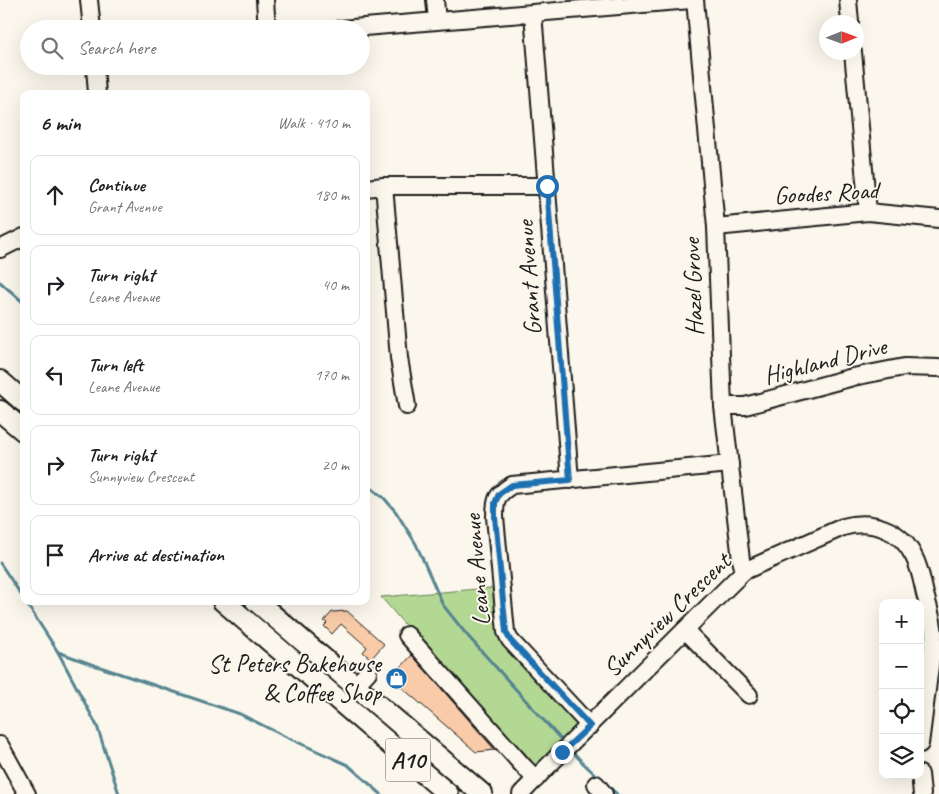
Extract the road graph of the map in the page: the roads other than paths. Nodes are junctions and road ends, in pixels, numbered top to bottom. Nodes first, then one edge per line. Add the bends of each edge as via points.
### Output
1 (89, 0) edge
2 (265, 0) edge
3 (435, 0) edge
4 (693, 0) edge
5 (848, 0) edge
6 (533, 13) junction
7 (849, 15) edge
8 (91, 20) edge
9 (266, 20) edge
10 (437, 20) junction
11 (370, 26) edge
12 (854, 60) edge
13 (96, 75) edge
14 (97, 90) edge
15 (384, 186) junction
16 (547, 186) junction
17 (370, 188) edge
18 (868, 212) junction
19 (939, 219) edge
20 (716, 227) junction
21 (939, 368) edge
22 (0, 381) edge
23 (20, 398) edge
24 (407, 406) dead end
25 (723, 406) junction
26 (0, 411) edge
27 (20, 428) edge
28 (730, 464) junction
29 (570, 480) junction
30 (744, 571) junction
31 (227, 605) edge
32 (252, 605) edge
33 (260, 605) edge
34 (241, 618) junction
35 (685, 630) junction
36 (407, 635) dead end
37 (748, 695) dead end
38 (590, 726) junction
39 (921, 734) edge
40 (0, 745) edge
41 (536, 778) junction
42 (920, 779) edge
43 (26, 794) edge
44 (448, 794) edge
45 (482, 794) edge
46 (521, 794) edge
47 (922, 794) edge

1 - 8 street
2 - 9 street
3 - 10 street
4 - 6 street
4 - 20 street, Hazel Grove
5 - 7 street
6 - 10 street
6 - 16 street, Grant Avenue
10 - 11 street
12 - 18 street
13 - 14 street
15 - 16 street
15 - 17 street
15 - 24 street via 398,358
16 - 29 street, Grant Avenue
18 - 19 street, Goodes Road
18 - 20 street, Goodes Road
20 - 25 street, Hazel Grove
21 - 25 street, Highland Drive via 904,367 745,406
22 - 23 main road
25 - 28 street, Hazel Grove
26 - 27 main road
28 - 29 street, Leane Avenue
28 - 30 street, Hazel Grove
29 - 38 street, Leane Avenue via 512,485 499,494 495,517 506,632
30 - 35 street, Sunnyview Crescent
30 - 39 street, Sunnyview Crescent via 848,525 880,526 902,540 917,563 934,626
31 - 34 main road, A10
32 - 34 street
33 - 45 main road, A10 via 362,679
34 - 44 main road, A10
35 - 37 street
35 - 38 street, Sunnyview Crescent
36 - 41 street
38 - 41 street, Sunnyview Crescent
40 - 43 street
41 - 46 street, Sunnyview Crescent
42 - 47 street

